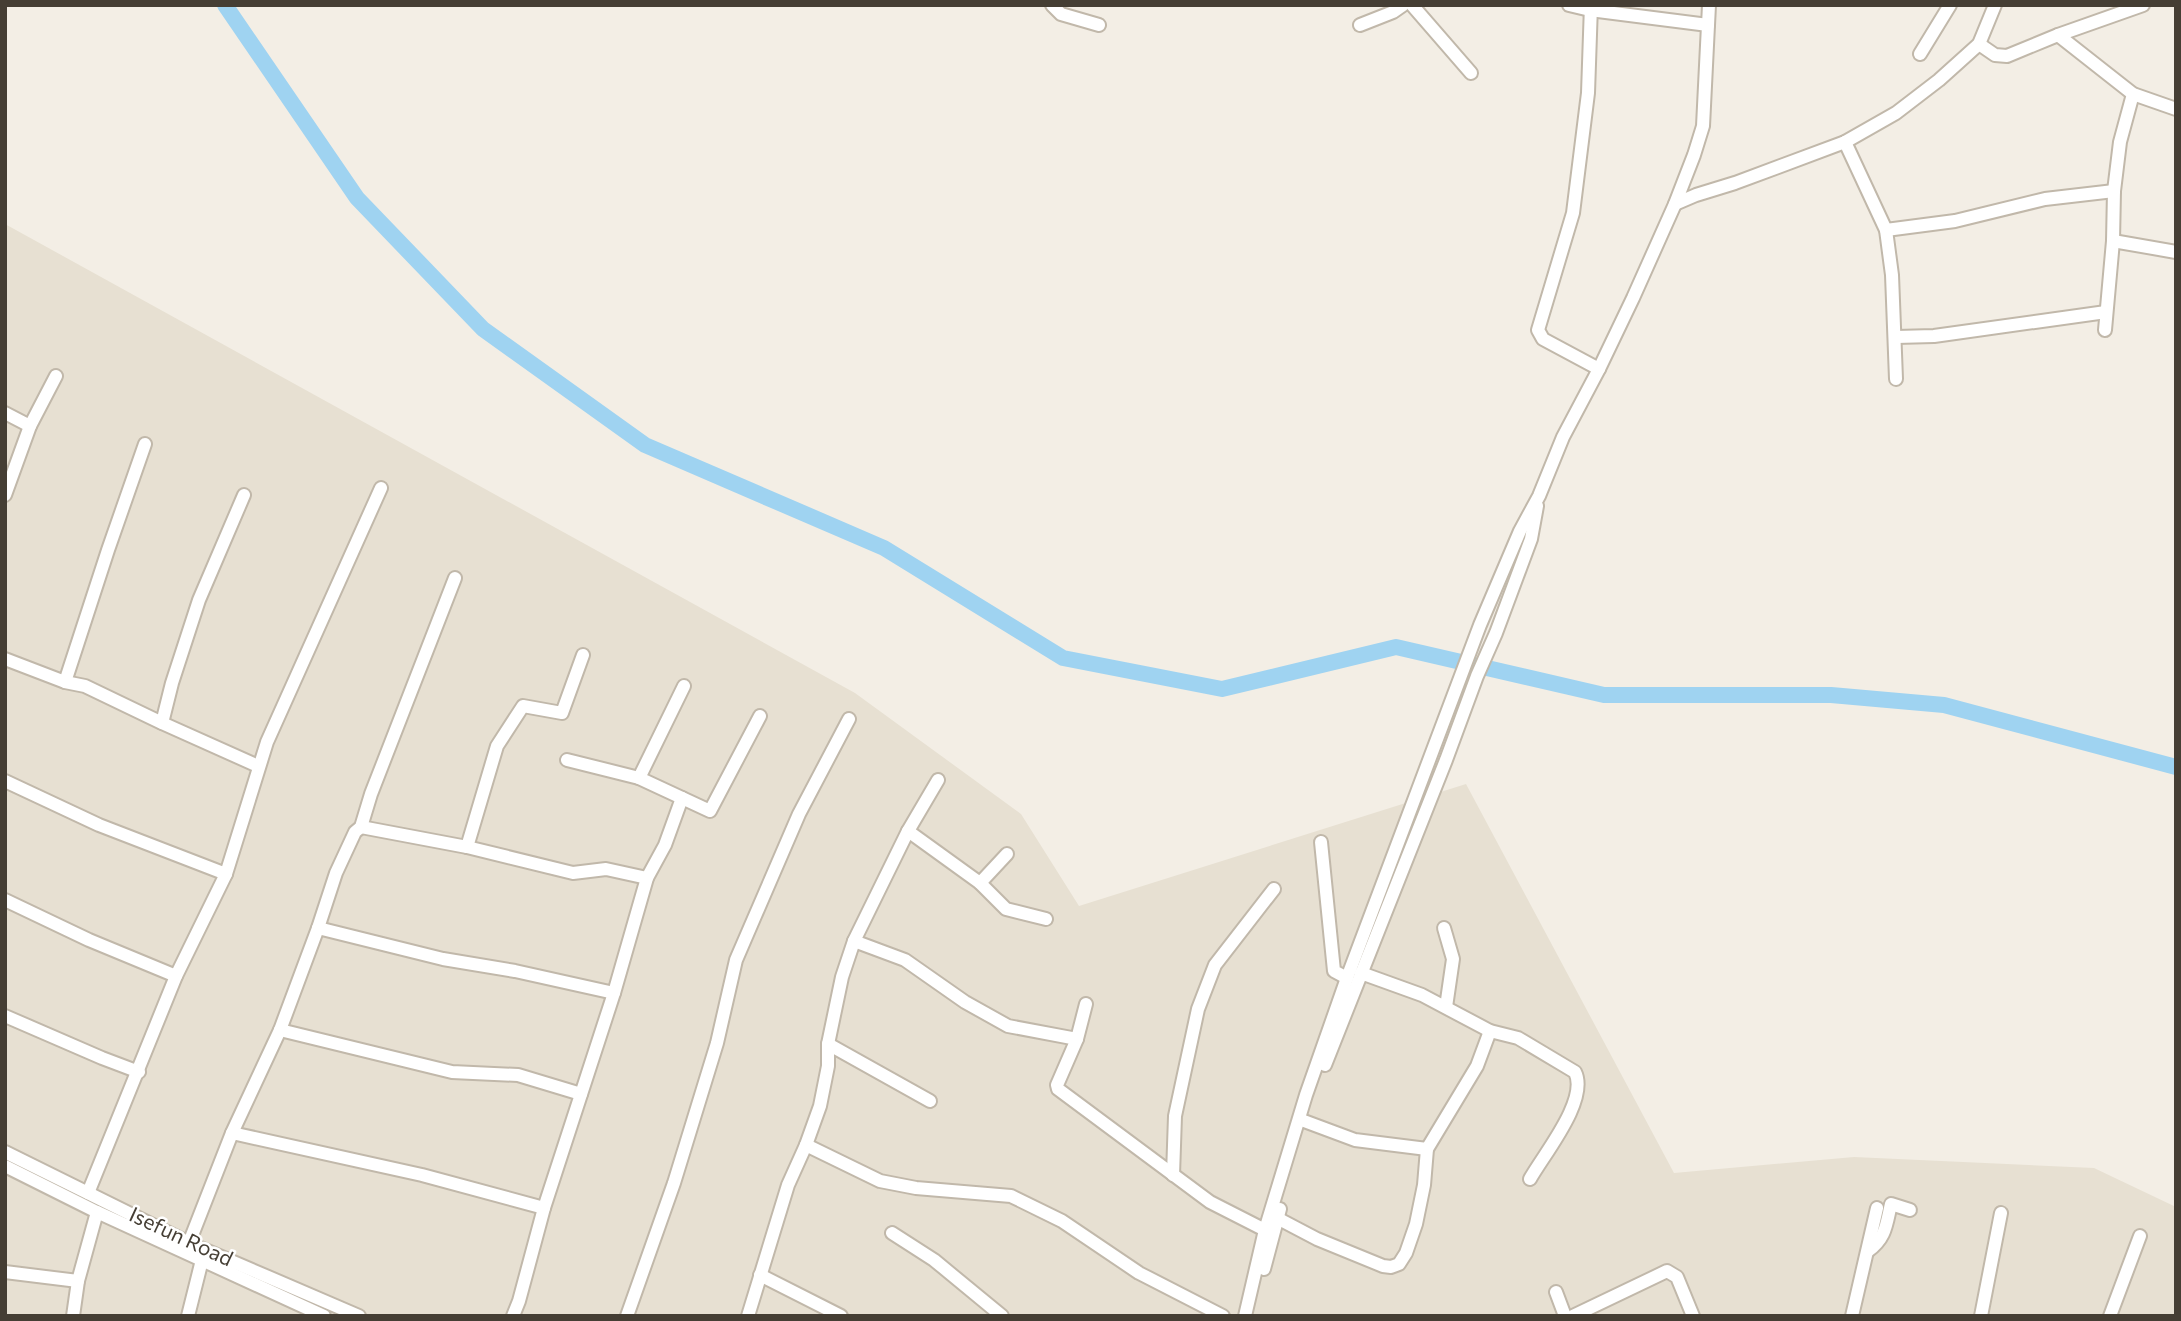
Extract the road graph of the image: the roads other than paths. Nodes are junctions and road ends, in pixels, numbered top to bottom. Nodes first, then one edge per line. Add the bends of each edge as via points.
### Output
1 (1052, 5) edge
2 (1403, 5) edge
3 (1412, 5) edge
4 (1569, 5) edge
5 (1709, 5) edge
6 (1950, 5) edge
7 (1995, 5) edge
8 (2143, 5) edge
9 (1591, 8) edge
10 (1099, 25) dead end
11 (1360, 25) dead end
12 (1708, 25) junction
13 (2058, 35) junction
14 (1979, 44) junction
15 (1920, 54) dead end
16 (1471, 73) dead end
17 (2133, 94) junction
18 (2176, 109) edge
19 (1845, 142) junction
20 (2114, 191) junction
21 (1675, 204) junction
22 (1886, 230) junction
23 (2113, 241) junction
24 (2176, 252) edge
25 (2106, 312) junction
26 (2105, 330) dead end
27 (1896, 337) junction
28 (1599, 369) junction
29 (56, 376) dead end
30 (1896, 379) dead end
31 (5, 413) edge
32 (30, 426) junction
33 (145, 444) dead end
34 (381, 488) dead end
35 (5, 495) edge
36 (244, 495) dead end
37 (1539, 496) junction
38 (455, 578) dead end
39 (583, 655) dead end
40 (5, 659) edge
41 (65, 682) junction
42 (684, 686) dead end
43 (760, 716) dead end
44 (849, 719) dead end
45 (162, 723) junction
46 (567, 760) dead end
47 (258, 765) junction
48 (639, 778) junction
49 (938, 780) dead end
50 (5, 781) edge
51 (682, 798) junction
52 (361, 827) junction
53 (908, 831) junction
54 (1321, 842) dead end
55 (467, 847) junction
56 (1007, 854) dead end
57 (226, 874) junction
58 (648, 878) junction
59 (980, 883) junction
60 (1274, 889) dead end
61 (5, 900) edge
62 (1046, 919) dead end
63 (1444, 928) dead end
64 (318, 929) junction
65 (854, 941) junction
66 (1361, 973) junction
67 (176, 976) junction
68 (1347, 978) junction
69 (614, 993) junction
70 (1086, 1004) dead end
71 (1446, 1007) junction
72 (5, 1016) edge
73 (280, 1030) junction
74 (1490, 1031) junction
75 (1077, 1039) junction
76 (828, 1044) junction
77 (139, 1072) junction
78 (581, 1094) junction
79 (930, 1101) dead end
80 (1304, 1121) junction
81 (232, 1133) junction
82 (806, 1145) junction
83 (1427, 1149) junction
84 (5, 1152) edge
85 (5, 1166) edge
86 (1173, 1175) junction
87 (1530, 1179) dead end
88 (88, 1193) junction
89 (544, 1208) junction
90 (1877, 1208) dead end
91 (1910, 1210) dead end
92 (97, 1212) junction
93 (2001, 1213) dead end
94 (1277, 1218) junction
95 (1265, 1230) junction
96 (892, 1233) dead end
97 (2140, 1236) dead end
98 (189, 1243) junction
99 (1868, 1251) junction
100 (202, 1260) junction
101 (5, 1272) edge
102 (760, 1275) junction
103 (78, 1280) junction
104 (1556, 1292) dead end
105 (305, 1312) edge
106 (74, 1316) edge
107 (188, 1316) edge
108 (324, 1316) edge
109 (359, 1316) edge
110 (513, 1316) edge
111 (627, 1316) edge
112 (748, 1316) edge
113 (841, 1316) edge
114 (1002, 1316) edge
115 (1223, 1316) edge
116 (1245, 1316) edge
117 (1252, 1316) edge
118 (1565, 1316) edge
119 (1573, 1316) edge
120 (1693, 1316) edge
121 (1852, 1316) edge
122 (1981, 1316) edge
123 (2110, 1316) edge

1 - 10 street via 1061,14
2 - 11 street
3 - 16 street
4 - 9 street
5 - 12 street
6 - 15 street
7 - 14 street
8 - 13 street
9 - 12 street
9 - 28 street via 1588,93 1573,213 1538,330 1543,339
12 - 21 street via 1703,126
13 - 14 street via 2007,56 1995,55
13 - 17 street
14 - 19 street via 1896,113
17 - 18 street
17 - 20 street via 2120,142
19 - 21 street
19 - 22 street
20 - 22 street
20 - 23 street
21 - 28 street
22 - 27 street
23 - 24 street
23 - 25 street
25 - 26 street
25 - 27 street
27 - 30 street
28 - 37 street via 1563,437
29 - 32 street
31 - 32 street
32 - 35 street
33 - 41 street
34 - 47 street
36 - 45 street via 199,600
37 - 66 street via 1531,539 1496,633
37 - 68 street via 1480,625
38 - 52 street
39 - 55 street via 562,713 523,706 498,746
40 - 41 street
41 - 45 street via 85,686
42 - 48 street
43 - 51 street via 710,811
44 - 111 street via 789,836 736,960 717,1043
45 - 47 street
46 - 48 street
47 - 57 street
48 - 51 street
49 - 53 street
50 - 57 street via 99,825
51 - 58 street
52 - 55 street
52 - 64 street via 336,873
53 - 59 street
53 - 65 street
54 - 68 street via 1334,971
55 - 58 street via 573,873 606,869
56 - 59 street
57 - 67 street
58 - 69 street
59 - 62 street via 1006,909
60 - 86 street via 1215,965 1198,1009 1175,1116
61 - 67 street
63 - 71 street via 1453,959
64 - 69 street
64 - 73 street
65 - 75 street via 905,960 1008,1026
65 - 76 street
66 - 71 street
66 - 80 street
67 - 77 street
68 - 95 street
69 - 78 street
70 - 75 street
71 - 74 street
72 - 77 street
73 - 78 street via 452,1072 518,1075
73 - 81 street
74 - 83 street via 1477,1066
74 - 87 street via 1518,1038 1578,1078 1573,1109
75 - 86 street via 1058,1089
76 - 79 street
76 - 82 street via 820,1105
77 - 88 street
78 - 89 street
80 - 83 street via 1355,1140
80 - 94 street
81 - 89 street via 422,1175
81 - 98 street
82 - 102 street via 788,1185
82 - 115 street via 880,1181 1011,1196 1062,1221 1139,1273
83 - 94 street via 1416,1224 1406,1253 1391,1268
84 - 88 street, Isefun Road
85 - 92 street, Isefun Road
86 - 95 street via 1210,1202
88 - 98 street, Isefun Road
89 - 110 street
90 - 99 street
91 - 99 street via 1891,1204 1879,1243
92 - 100 street, Isefun Road
92 - 103 street
93 - 122 street
94 - 117 street
95 - 116 street
96 - 114 street via 934,1260
97 - 123 street
98 - 109 street, Isefun Road
99 - 121 street
100 - 105 street, Isefun Road
100 - 107 street
101 - 103 street
102 - 112 street
102 - 113 street
103 - 106 street
104 - 118 street
105 - 108 street, Isefun Road
119 - 120 street via 1667,1271 1677,1278

